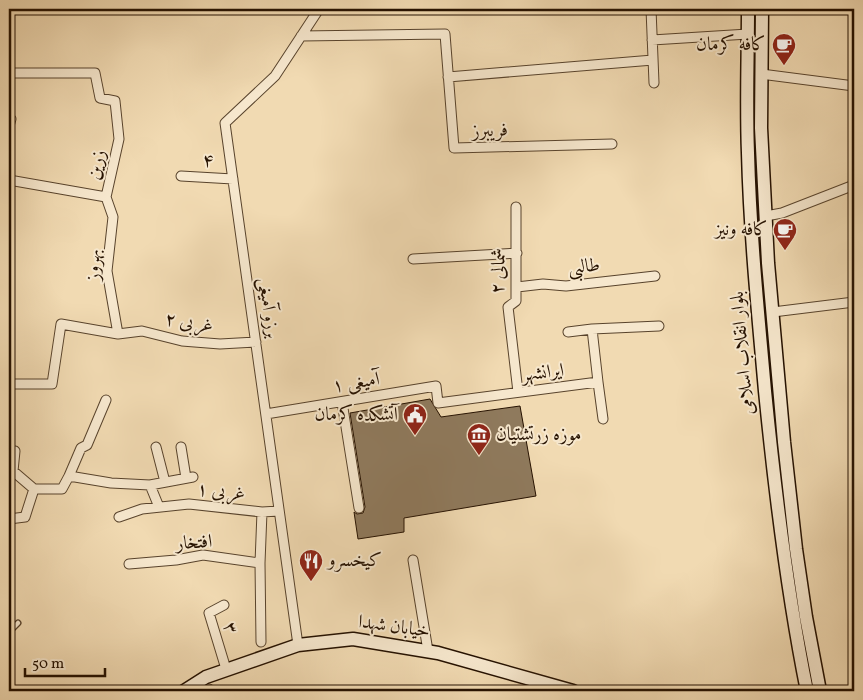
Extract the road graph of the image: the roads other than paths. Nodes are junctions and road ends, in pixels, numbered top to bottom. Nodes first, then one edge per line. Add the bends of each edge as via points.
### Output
1 (319, 9) edge
2 (651, 9) edge
3 (748, 9) edge
4 (762, 9) edge
5 (748, 34) junction
6 (301, 36) junction
7 (652, 40) junction
8 (653, 60) junction
9 (9, 73) edge
10 (761, 74) junction
11 (448, 77) junction
12 (654, 83) dead end
13 (854, 86) edge
14 (612, 144) dead end
15 (181, 176) dead end
16 (233, 179) junction
17 (9, 180) edge
18 (854, 184) edge
19 (106, 197) junction
20 (516, 207) dead end
21 (766, 216) junction
22 (517, 252) junction
23 (413, 259) dead end
24 (655, 276) dead end
25 (517, 287) junction
26 (854, 302) edge
27 (773, 312) junction
28 (659, 326) dead end
29 (592, 329) junction
30 (568, 332) dead end
31 (118, 334) junction
32 (256, 342) junction
33 (598, 382) junction
34 (9, 388) edge
35 (518, 392) junction
36 (106, 400) dead end
37 (342, 402) junction
38 (438, 403) joint
39 (266, 414) junction
40 (603, 419) dead end
41 (156, 447) dead end
42 (182, 447) dead end
43 (15, 451) dead end
44 (68, 476) junction
45 (165, 482) junction
46 (150, 485) junction
47 (34, 490) junction
48 (159, 507) junction
49 (359, 508) dead end
50 (280, 511) junction
51 (262, 512) junction
52 (119, 517) dead end
53 (9, 519) edge
54 (412, 560) dead end
55 (260, 563) junction
56 (129, 564) dead end
57 (224, 605) dead end
58 (18, 623) dead end
59 (9, 632) edge
60 (261, 642) dead end
61 (811, 644) junction
62 (298, 645) junction
63 (798, 648) junction
64 (428, 651) junction
65 (226, 669) junction
66 (820, 690) edge
67 (184, 691) edge
68 (573, 691) edge
69 (806, 691) edge

1 - 6 street, برزو آمیغی
2 - 7 street
3 - 5 main road, بلوار انقلاب اسلامی
4 - 10 main road, بلوار انقلاب اسلامی
5 - 7 street
5 - 63 main road, بلوار انقلاب اسلامی via 748,152 758,313 780,526
6 - 11 street, فریبرز via 445,34
6 - 16 street, برزو آمیغی via 274,76 226,124
7 - 8 street
8 - 11 street
8 - 12 street
9 - 19 street, زرین via 95,72 100,98 115,101 119,139
10 - 13 street
10 - 21 main road, بلوار انقلاب اسلامی
11 - 14 street, فریبرز via 454,148
15 - 16 street, ۴
16 - 32 street, برزو آمیغی
17 - 19 street
18 - 21 street via 782,214
19 - 31 street, بهروز via 113,216 107,271
20 - 22 street, ۲ شمالی
21 - 27 main road, بلوار انقلاب اسلامی
22 - 23 street
22 - 25 street, ۲ شمالی
24 - 25 street, طالبی via 566,286
25 - 35 street, ۲ شمالی via 516,301 508,306
26 - 27 street
27 - 61 main road, بلوار انقلاب اسلامی via 790,494
28 - 29 street
29 - 30 street
29 - 33 street
31 - 32 street, ۲ غربی via 142,331 182,341
31 - 34 street, ۲ غربی via 61,324 52,384 9,384
32 - 39 street, برزو آمیغی
33 - 35 street, ایرانشهر
33 - 40 street
35 - 38 street, ایرانشهر
36 - 44 street via 87,445 81,448
37 - 38 street, آمیغی ۱ via 436,386
37 - 39 street, آمیغی ۱
37 - 49 street
39 - 50 street, برزو آمیغی
41 - 45 street
42 - 45 street via 190,477
43 - 47 street via 13,471
44 - 46 street
44 - 47 street via 62,489
45 - 46 street
46 - 48 street
47 - 53 street via 25,517
48 - 51 street, ۱ غربی via 189,504
48 - 52 street, ۱ غربی
50 - 51 street, ۱ غربی
50 - 62 street, برزو آمیغی
51 - 55 street
54 - 64 street
55 - 56 street, افتخار via 203,555
55 - 60 street
57 - 65 street, ۳ via 209,613
58 - 59 lane
61 - 63 main road
61 - 66 main road, بلوار انقلاب اسلامی
62 - 64 main road, خیابان شهدا via 353,639
62 - 65 main road, خیابان شهدا
63 - 69 main road, بلوار انقلاب اسلامی
64 - 68 main road, خیابان شهدا
65 - 67 main road, خیابان شهدا

